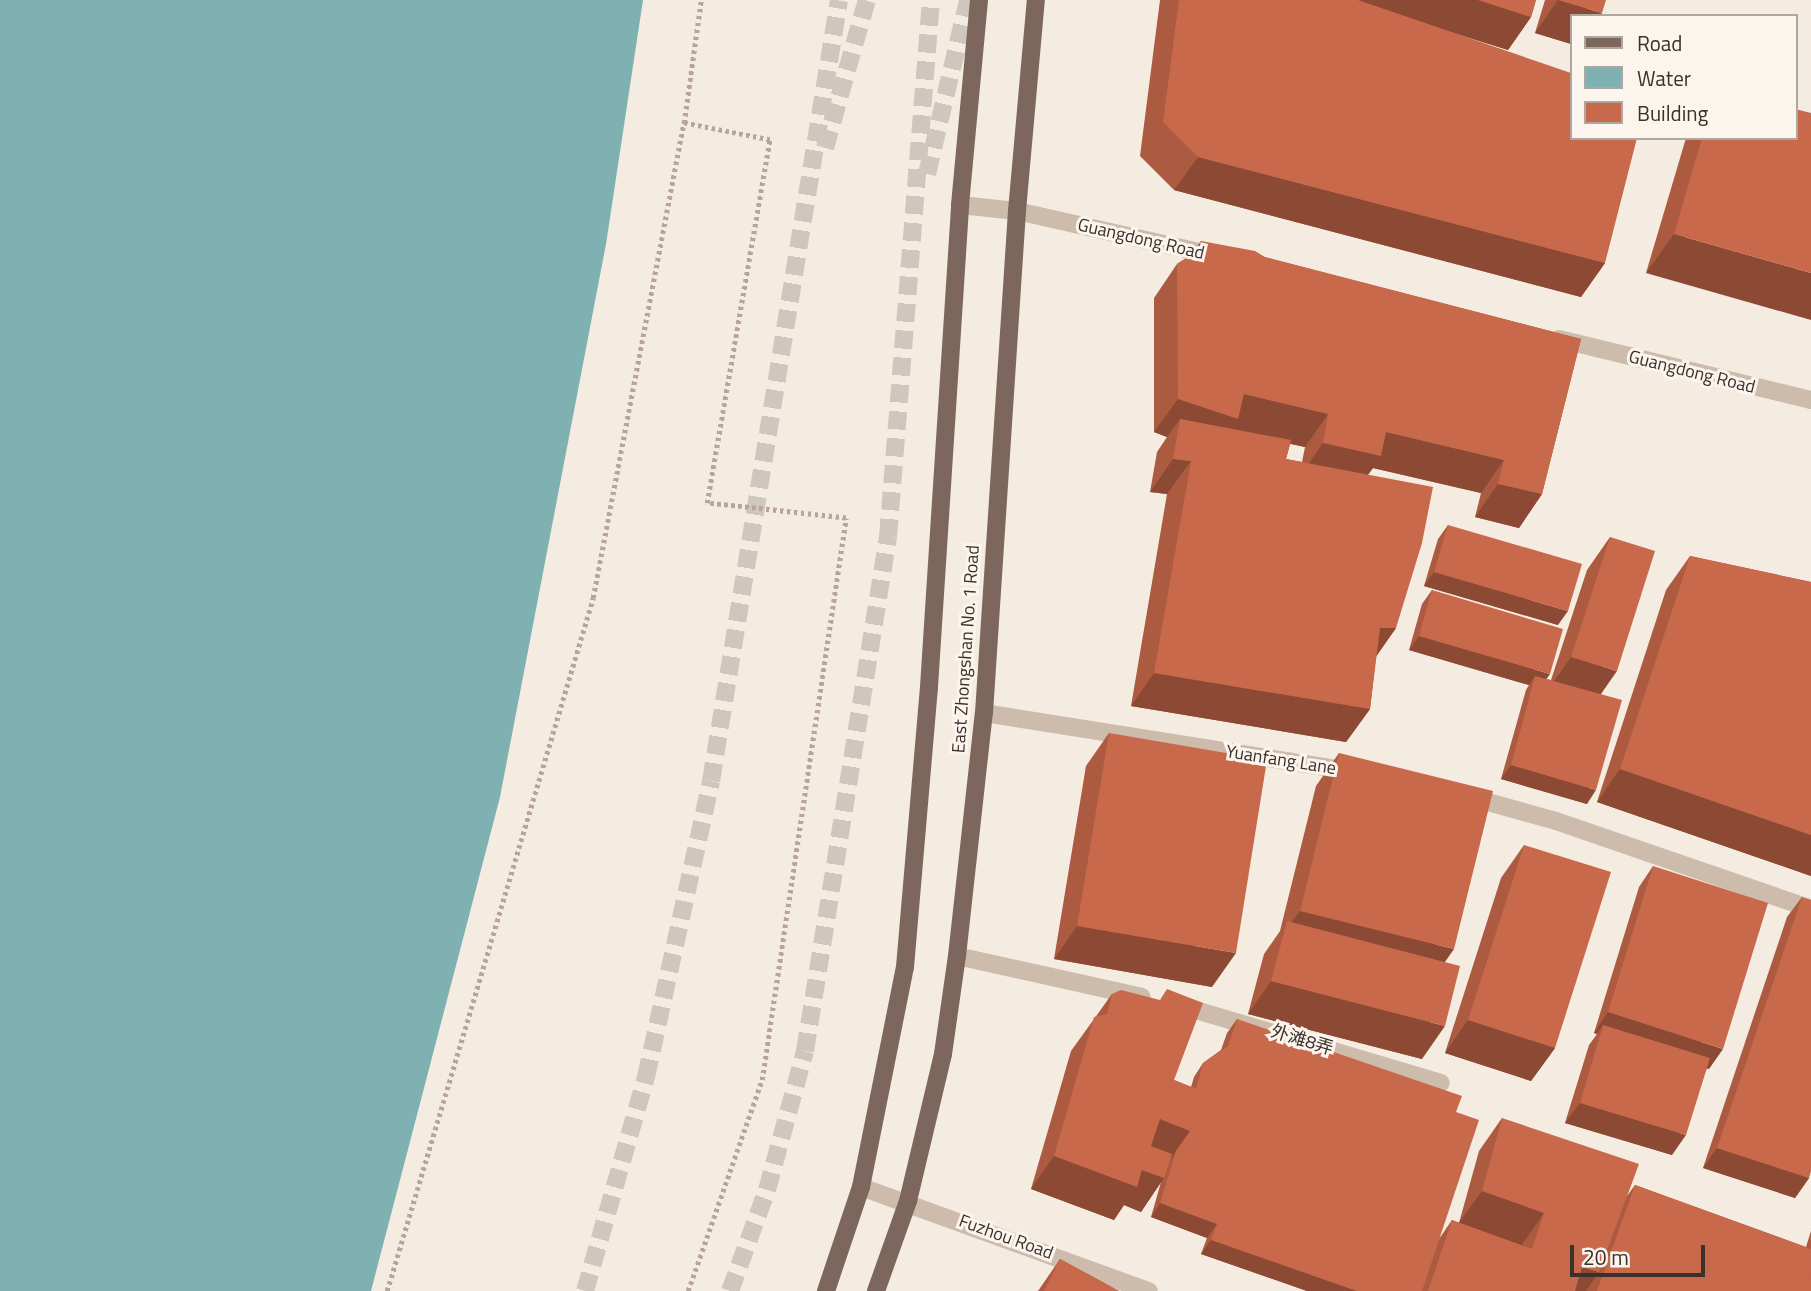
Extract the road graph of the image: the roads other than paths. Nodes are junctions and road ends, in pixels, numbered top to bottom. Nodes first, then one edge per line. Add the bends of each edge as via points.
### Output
1 (979, 0) edge
2 (1036, 0) edge
3 (960, 205) junction
4 (1017, 211) junction
5 (1229, 260) edge
6 (1541, 335) edge
7 (1811, 400) edge
8 (984, 713) junction
9 (1370, 775) edge
10 (1457, 794) edge
11 (1811, 909) edge
12 (957, 956) junction
13 (1441, 1083) dead end
14 (861, 1187) junction
15 (908, 1200) junction
16 (826, 1291) edge
17 (876, 1291) edge
18 (1149, 1291) edge

1 - 3 main road, East Zhongshan No. 1 Road
2 - 4 main road, East Zhongshan No. 1 Road
3 - 4 street, Guangdong Road
3 - 14 main road, East Zhongshan No. 1 Road via 929,687 905,967
4 - 5 street, Guangdong Road
4 - 8 main road, East Zhongshan No. 1 Road
6 - 7 street, Guangdong Road
8 - 9 street, Yuanfang Lane
8 - 12 main road, East Zhongshan No. 1 Road
10 - 11 street via 1556,821
12 - 13 street, 外滩8弄 via 1214,1013
12 - 15 main road, East Zhongshan No. 1 Road via 943,1054
14 - 15 street, Fuzhou Road
14 - 16 main road, East Zhongshan No. 1 Road
15 - 17 main road, East Zhongshan No. 1 Road
15 - 18 street, Fuzhou Road

